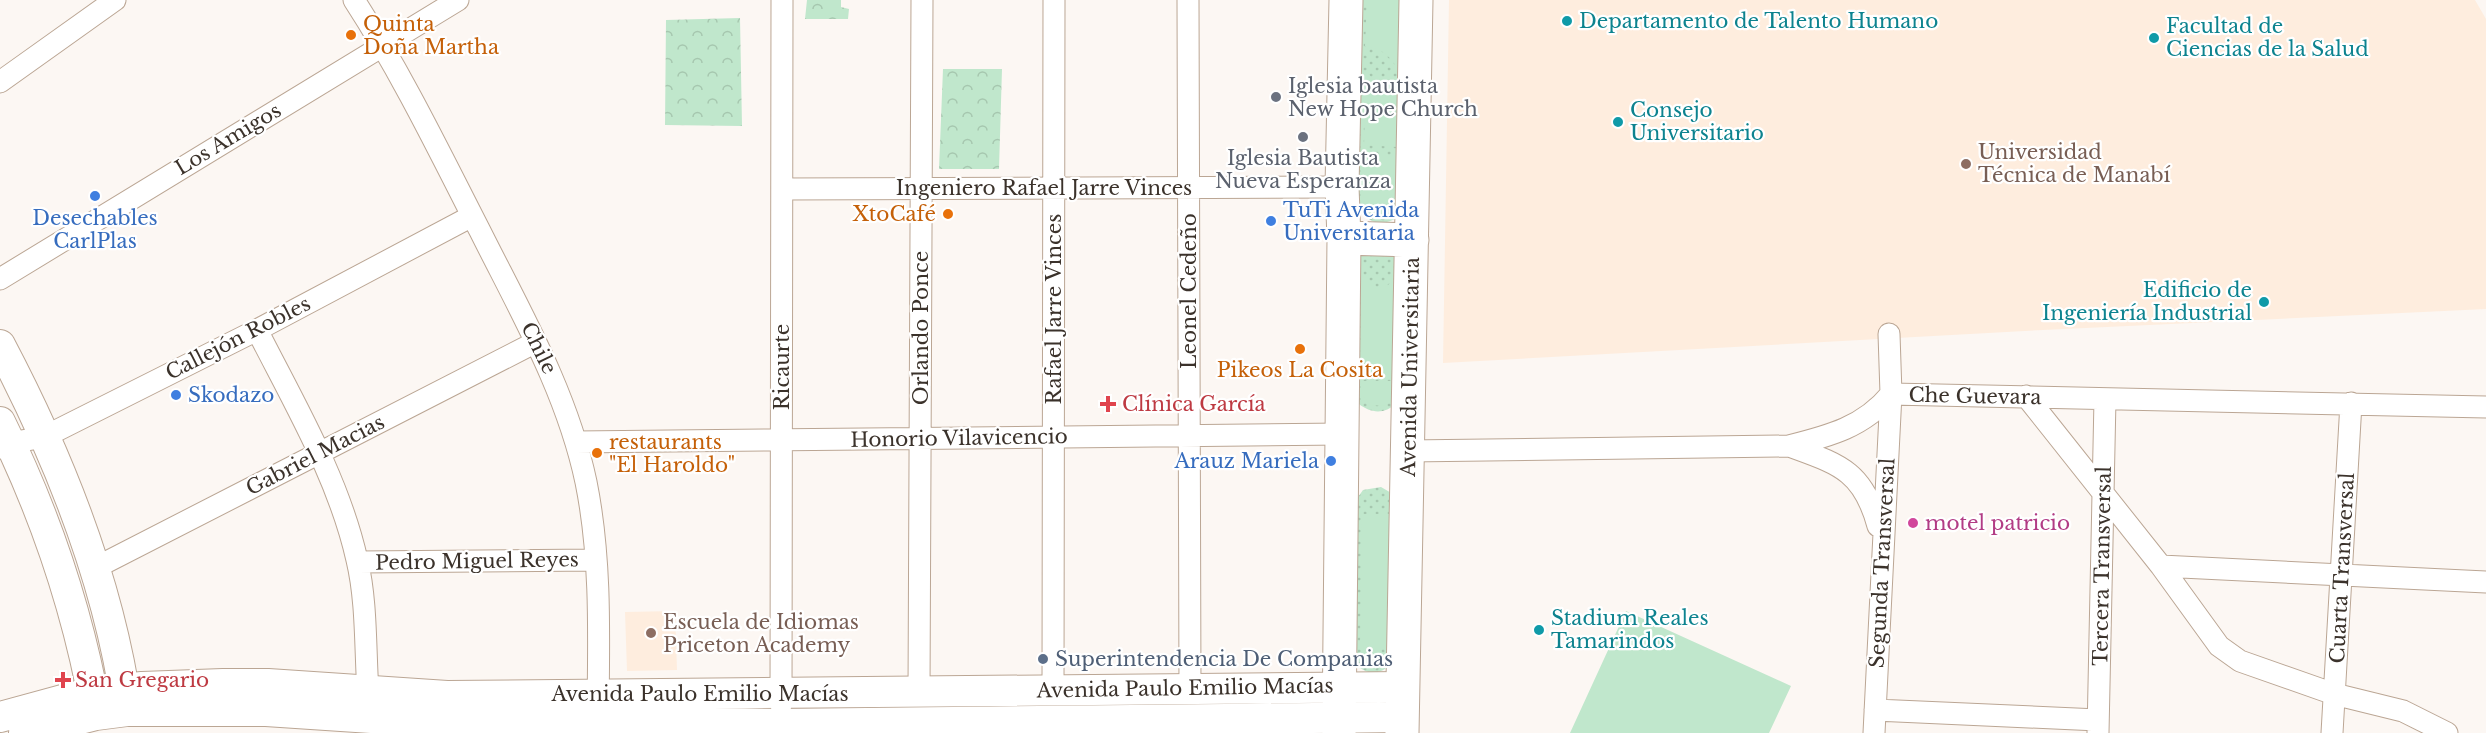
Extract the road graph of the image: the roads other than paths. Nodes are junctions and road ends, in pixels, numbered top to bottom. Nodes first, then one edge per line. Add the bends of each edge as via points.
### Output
1 (115, 0) edge
2 (354, 0) edge
3 (458, 0) edge
4 (782, 0) edge
5 (922, 0) edge
6 (1054, 0) edge
7 (1188, 0) edge
8 (1346, 0) edge
9 (1416, 0) edge
10 (383, 44) junction
11 (0, 82) edge
12 (1342, 187) junction
13 (1054, 188) junction
14 (1189, 188) junction
15 (782, 189) junction
16 (922, 189) junction
17 (472, 216) junction
18 (1344, 238) junction
19 (1412, 240) junction
20 (0, 279) edge
21 (257, 330) junction
22 (1890, 334) dead end
23 (536, 342) junction
24 (0, 345) edge
25 (1891, 394) junction
26 (2026, 396) junction
27 (2105, 399) junction
28 (2351, 404) junction
29 (2486, 406) edge
30 (1342, 434) junction
31 (1189, 435) junction
32 (44, 437) junction
33 (1054, 437) junction
34 (3, 438) edge
35 (921, 438) junction
36 (782, 440) junction
37 (576, 442) junction
38 (1789, 446) junction
39 (1408, 450) junction
40 (319, 453) junction
41 (2103, 491) junction
42 (1883, 543) junction
43 (596, 560) junction
44 (358, 562) junction
45 (2161, 566) junction
46 (95, 568) junction
47 (2342, 576) junction
48 (2486, 582) edge
49 (1053, 689) junction
50 (1190, 689) junction
51 (368, 692) junction
52 (919, 693) junction
53 (2334, 694) junction
54 (781, 695) junction
55 (1332, 708) edge
56 (111, 709) edge
57 (1875, 710) junction
58 (1402, 712) edge
59 (0, 717) edge
60 (598, 717) edge
61 (294, 723) edge
62 (471, 726) edge
63 (1186, 726) edge
64 (1053, 727) edge
65 (2098, 727) edge
66 (923, 728) edge
67 (781, 729) edge
68 (24, 733) edge
69 (1874, 733) edge
70 (2332, 733) edge
71 (2447, 733) edge

1 - 11 street
2 - 10 street, Chile
3 - 10 street, Los Amigos
4 - 15 street, Ricaurte
5 - 16 street, Orlando Ponce
6 - 13 street, Rafael Jarre Vinces
7 - 14 street, Leonel Cedeño
8 - 12 main road
9 - 19 main road, Avenida Universitaria
10 - 17 street, Chile
10 - 20 street, Los Amigos
12 - 14 street, Ingeniero Rafael Jarre Vinces
12 - 18 main road
13 - 14 street, Ingeniero Rafael Jarre Vinces
13 - 16 street, Ingeniero Rafael Jarre Vinces
13 - 33 street, Rafael Jarre Vinces
14 - 31 street, Leonel Cedeño
15 - 16 street, Ingeniero Rafael Jarre Vinces
15 - 36 street, Ricaurte
16 - 35 street, Orlando Ponce
17 - 21 street, Callejón Robles
17 - 23 street, Chile
18 - 19 main road
18 - 30 main road
19 - 39 main road, Avenida Universitaria
21 - 32 street, Callejón Robles
21 - 40 street
22 - 25 street
23 - 37 street, Chile
23 - 40 street, Gabriel Macias
24 - 32 main road
25 - 26 street, Che Guevara
25 - 38 street, Che Guevara via 1880,407 1850,427
25 - 42 street, Segunda Transversal
26 - 27 street, Che Guevara
26 - 41 street
27 - 28 street, Che Guevara
27 - 41 street, Tercera Transversal
28 - 29 street, Che Guevara
28 - 47 street, Cuarta Transversal
30 - 31 street, Honorio Vilavicencio
30 - 55 main road
31 - 33 street, Honorio Vilavicencio
31 - 50 street, Leonel Cedeño
32 - 34 street, Callejón Robles
32 - 46 main road
33 - 35 street, Honorio Vilavicencio
33 - 49 street, Rafael Jarre Vinces
34 - 56 main road via 57,561 79,634
35 - 36 street, Honorio Vilavicencio
35 - 52 street, Orlando Ponce
36 - 37 street, Honorio Vilavicencio
36 - 54 street, Ricaurte
37 - 43 street, Chile via 586,483
38 - 39 street, Che Guevara
38 - 42 street via 1847,471 1864,489
39 - 58 main road, Avenida Universitaria
40 - 44 street
40 - 46 street, Gabriel Macias
41 - 45 street
41 - 65 street, Tercera Transversal
42 - 57 street, Segunda Transversal
43 - 44 street, Pedro Miguel Reyes
43 - 60 street, Chile
44 - 51 street
45 - 47 street
45 - 53 street via 2219,646 2230,655
46 - 56 main road via 112,630
47 - 48 street
47 - 53 street, Cuarta Transversal
49 - 50 main road, Avenida Paulo Emilio Macías
49 - 52 main road, Avenida Paulo Emilio Macías
50 - 55 main road, Avenida Paulo Emilio Macías
51 - 56 main road, Avenida Paulo Emilio Macías via 268,684
51 - 60 main road, Avenida Paulo Emilio Macías via 447,696
52 - 54 main road, Avenida Paulo Emilio Macías
53 - 70 street, Cuarta Transversal
53 - 71 street via 2403,711
54 - 60 main road, Avenida Paulo Emilio Macías
54 - 67 street, Ricaurte
55 - 58 main road, Avenida Paulo Emilio Macías
55 - 63 main road, Avenida Paulo Emilio Macías
56 - 59 main road, Avenida Paulo Emilio Macías
56 - 61 main road, Avenida Paulo Emilio Macías via 214,711
56 - 68 main road, Avenida Paulo Emilio Macías
57 - 65 street
57 - 69 street, Segunda Transversal
60 - 62 main road, Avenida Paulo Emilio Macías
60 - 67 main road, Avenida Paulo Emilio Macías
61 - 62 main road, Avenida Paulo Emilio Macías via 386,719
63 - 64 main road, Avenida Paulo Emilio Macías
64 - 66 main road, Avenida Paulo Emilio Macías
66 - 67 main road, Avenida Paulo Emilio Macías

